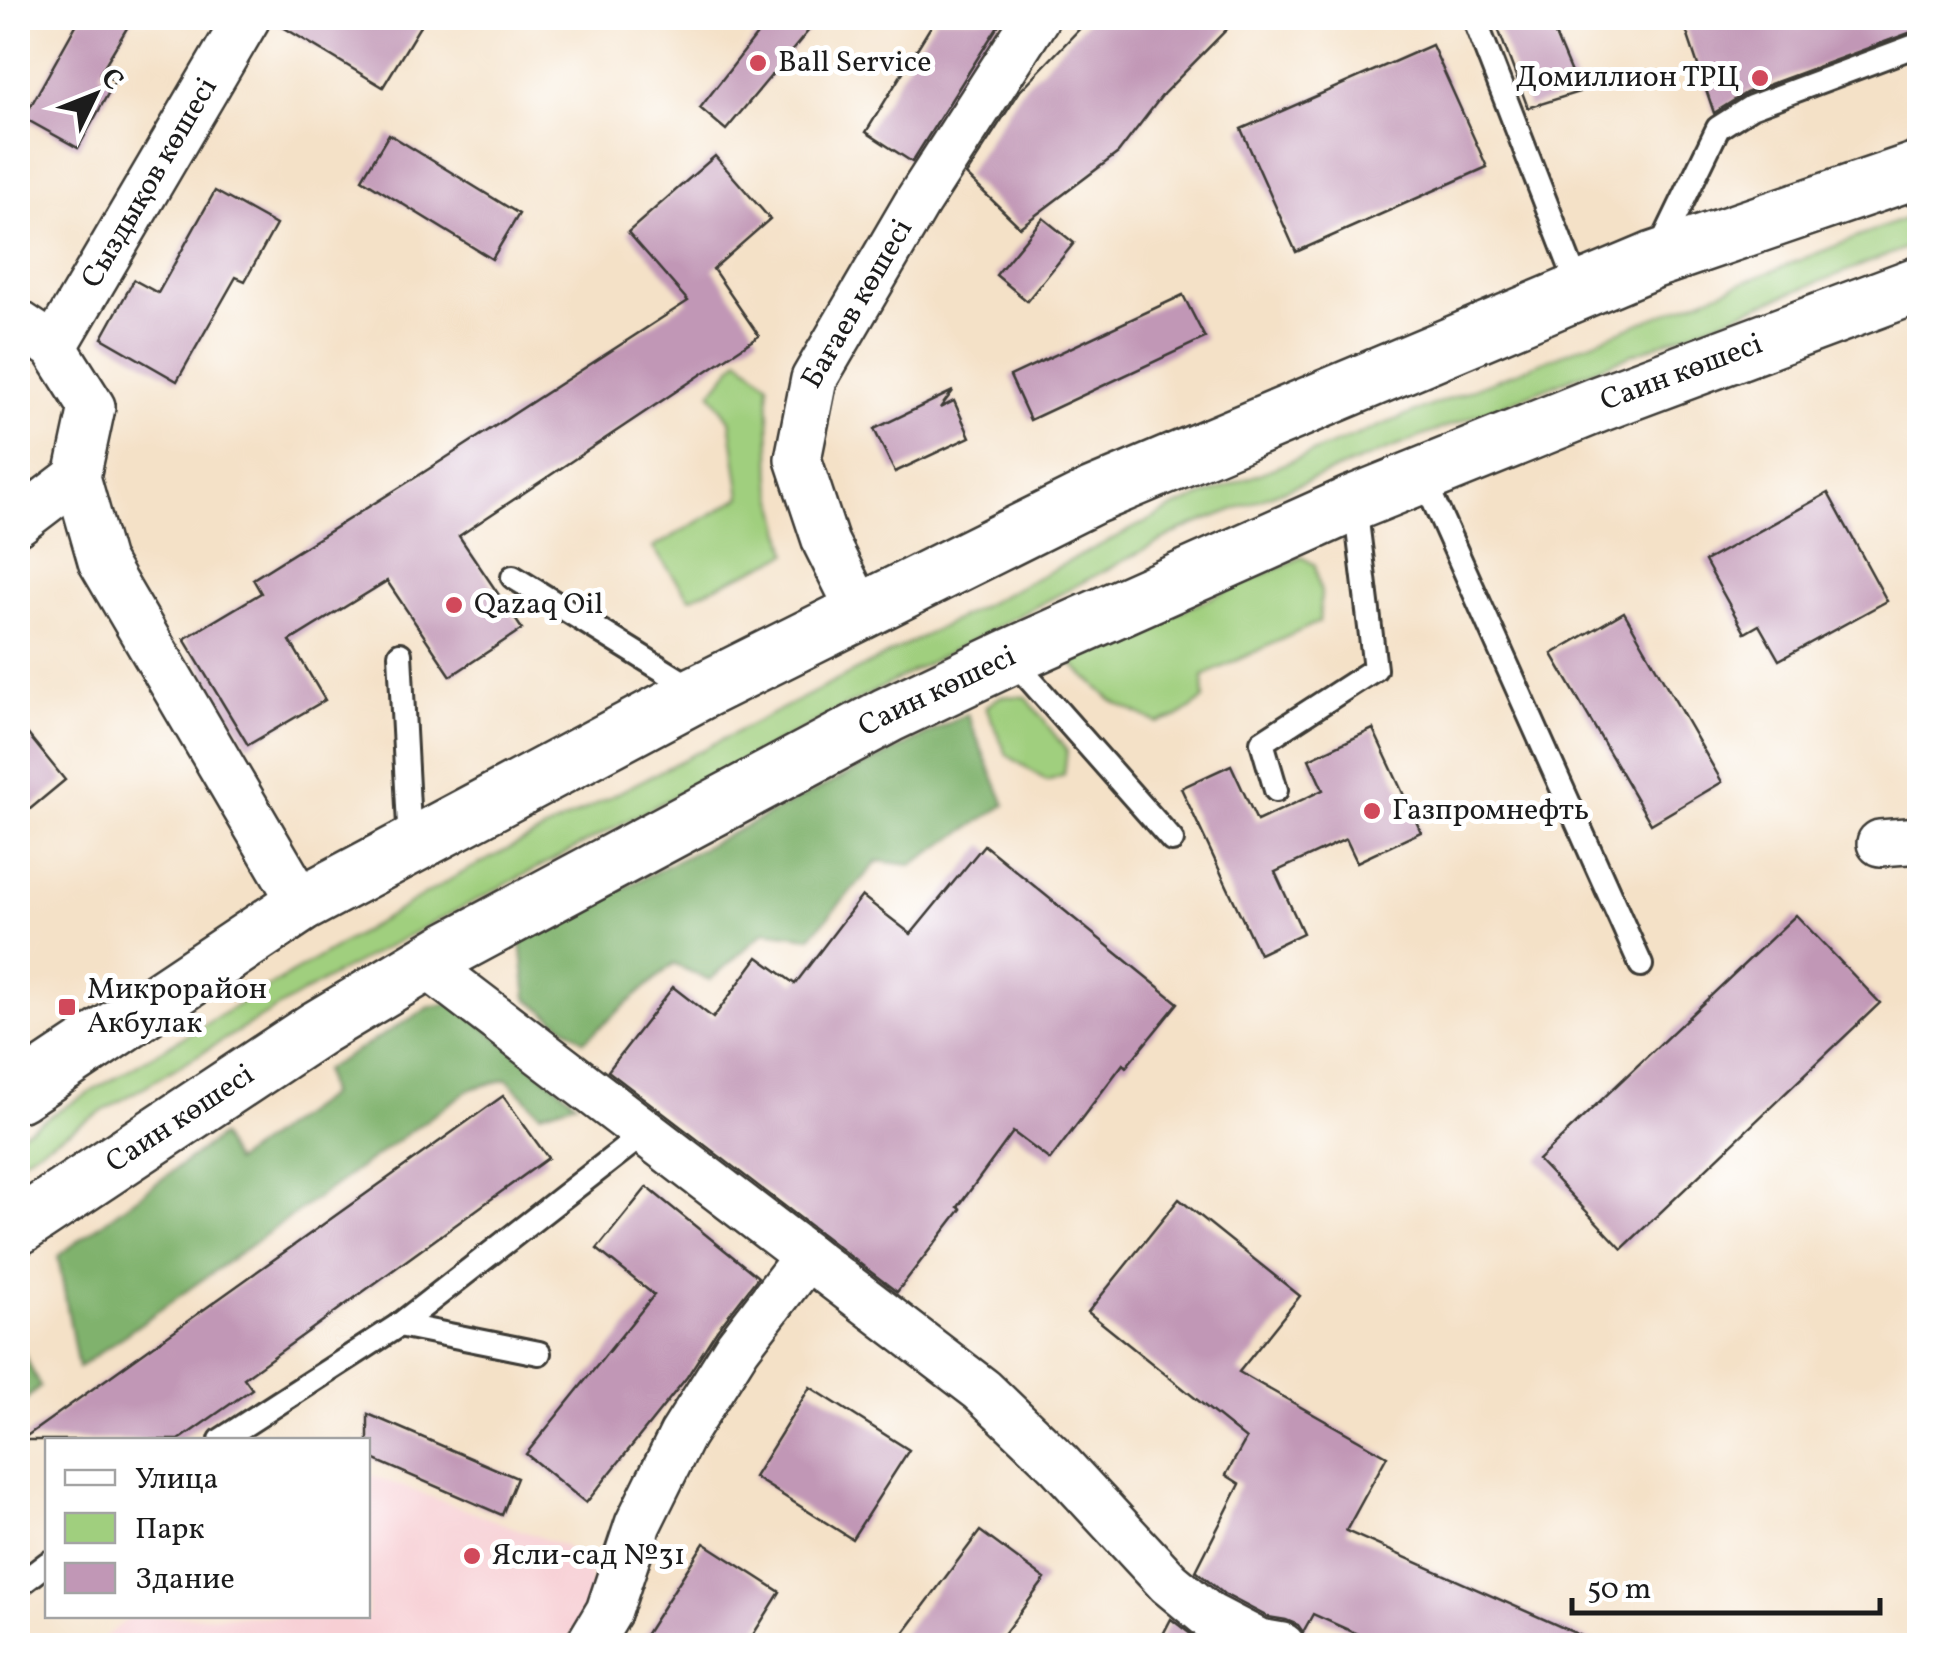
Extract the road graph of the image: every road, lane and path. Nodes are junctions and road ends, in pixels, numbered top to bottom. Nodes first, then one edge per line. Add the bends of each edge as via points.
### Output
1 (246, 18) edge
2 (1036, 18) edge
3 (1474, 18) edge
4 (1920, 44) edge
5 (1920, 169) edge
6 (1654, 260) junction
7 (1920, 284) edge
8 (1580, 291) junction
9 (36, 335) edge
10 (1422, 475) junction
11 (77, 477) junction
12 (1354, 503) junction
13 (18, 522) edge
14 (513, 577) dead end
15 (861, 613) junction
16 (400, 654) dead end
17 (1010, 657) junction
18 (700, 692) junction
19 (1276, 790) dead end
20 (1172, 840) dead end
21 (410, 846) junction
22 (302, 904) junction
23 (425, 964) junction
24 (1641, 965) dead end
25 (18, 1094) edge
26 (646, 1132) junction
27 (18, 1227) edge
28 (807, 1256) junction
29 (399, 1325) junction
30 (539, 1353) dead end
31 (224, 1438) edge
32 (45, 1566) edge
33 (18, 1586) edge
34 (588, 1646) edge
35 (1282, 1646) edge

1 - 9 street, Сыздықов көшесі
2 - 15 street, Бағаев көшесі via 814,379 798,459 826,543
3 - 8 lane
4 - 6 lane via 1752,107 1718,128
5 - 6 highway
6 - 8 highway
7 - 10 highway, Саин көшесі
8 - 15 highway via 1093,496
9 - 11 street via 92,407
10 - 12 highway, Саин көшесі
10 - 24 lane
11 - 13 street
11 - 22 street via 101,560
12 - 17 highway, Саин көшесі
12 - 19 lane via 1376,670 1262,742
14 - 18 lane
15 - 18 highway
16 - 21 lane
17 - 20 lane
17 - 23 highway, Саин көшесі
18 - 21 highway
21 - 22 highway
22 - 25 highway
23 - 26 street
23 - 27 highway, Саин көшесі
26 - 28 street
26 - 29 lane
28 - 34 street via 738,1346 682,1435
28 - 35 street via 982,1390 1169,1583 1210,1616 1259,1642
29 - 30 lane
29 - 31 lane
32 - 33 lane

